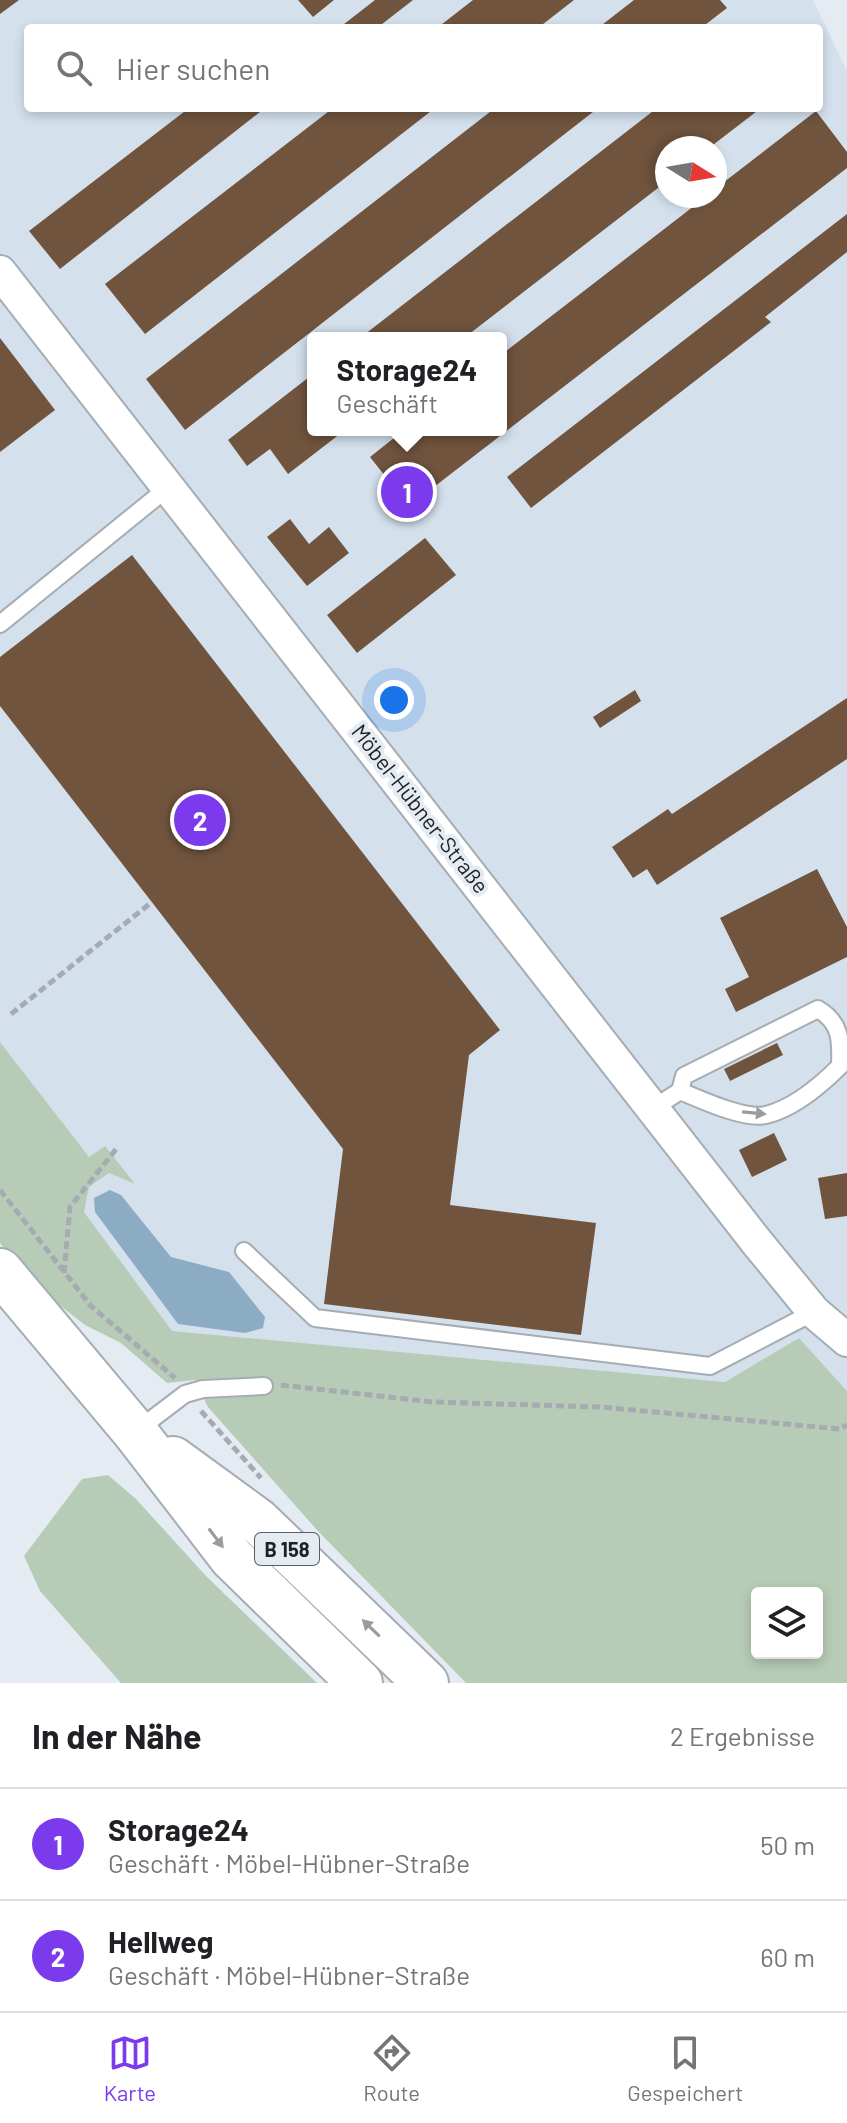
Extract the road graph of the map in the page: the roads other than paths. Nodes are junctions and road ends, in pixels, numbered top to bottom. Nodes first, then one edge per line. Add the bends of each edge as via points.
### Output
1 (0, 272) edge
2 (170, 486) junction
3 (0, 624) edge
4 (680, 1091) junction
5 (652, 1109) junction
6 (244, 1251) dead end
7 (0, 1271) edge
8 (814, 1312) junction
9 (847, 1340) edge
10 (264, 1386) road end
11 (135, 1432) junction
12 (360, 1683) edge
13 (426, 1683) edge

1 - 2 street, Möbel-Hübner-Straße
2 - 3 lane
2 - 5 street, Möbel-Hübner-Straße
4 -> 4 lane via 764,1116 818,1089 840,1066 841,1038 832,1017 818,1009 684,1076
4 - 5 lane
5 - 8 street, Möbel-Hübner-Straße
6 - 8 lane via 315,1318 710,1366
7 - 11 main road, B 158
8 - 9 street, Möbel-Hübner-Straße
10 - 11 lane via 185,1394
11 -> 12 main road, B 158 via 232,1558
13 -> 11 main road, B 158 via 258,1521

